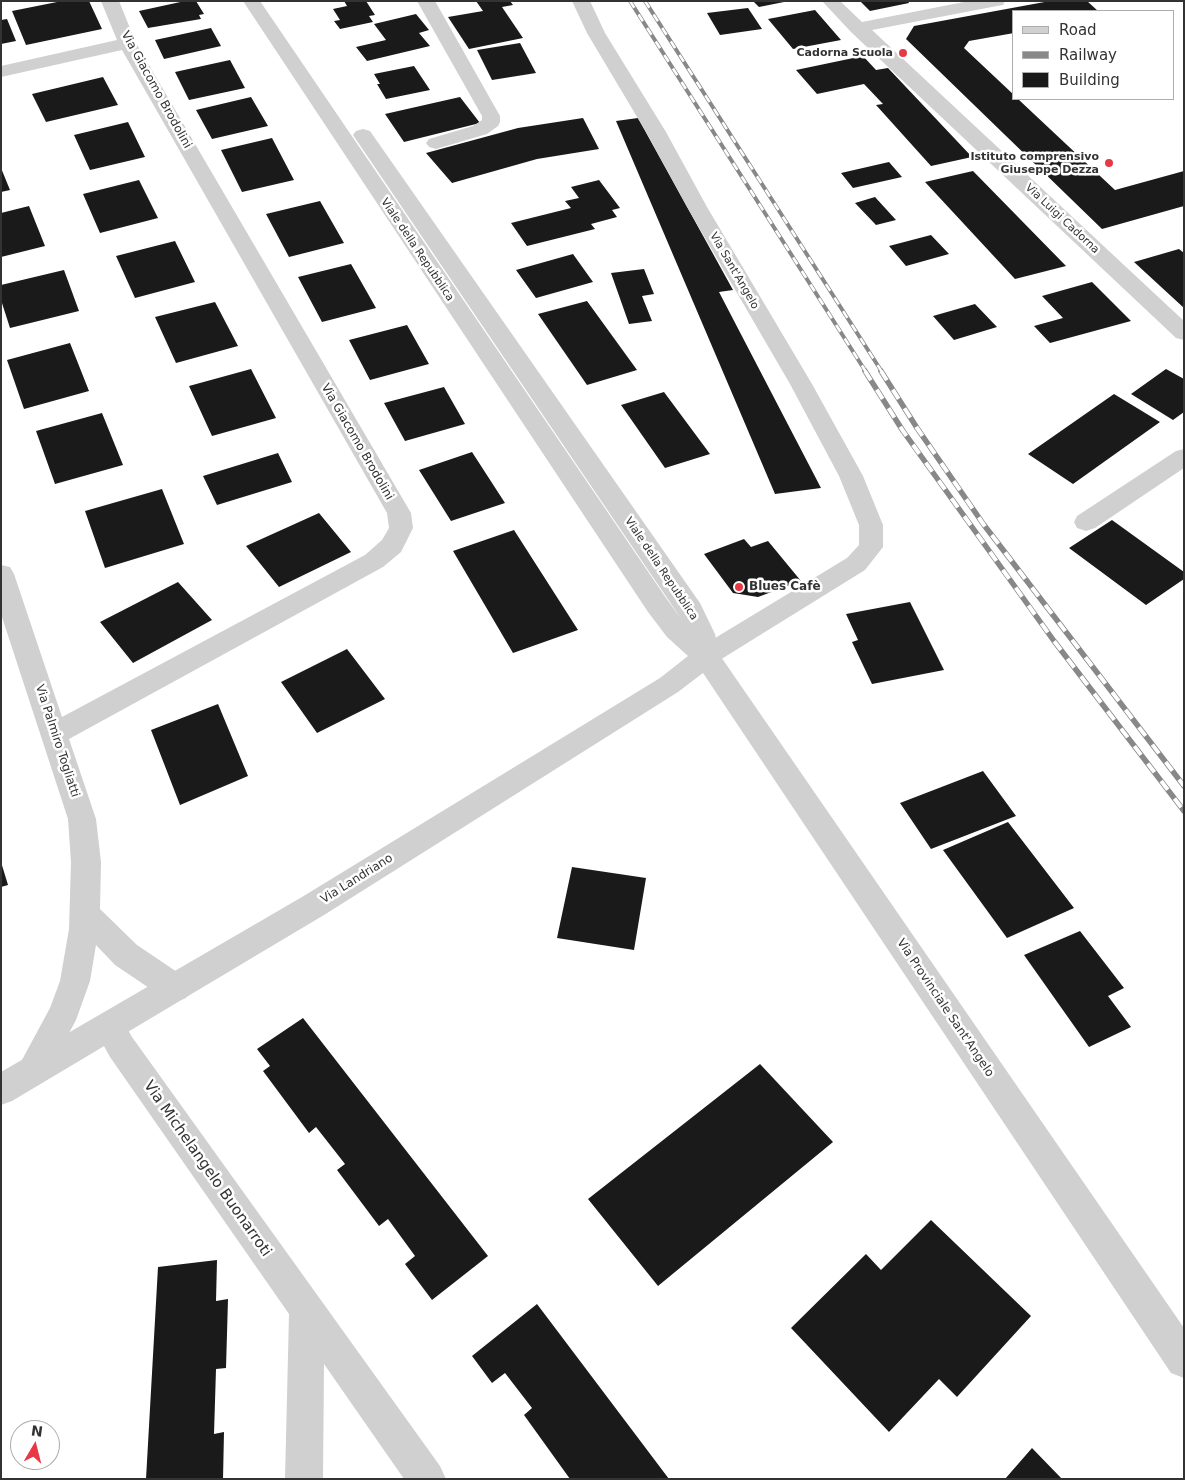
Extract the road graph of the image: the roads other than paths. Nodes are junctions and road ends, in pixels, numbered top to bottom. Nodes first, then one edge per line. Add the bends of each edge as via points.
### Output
1 (110, 1) edge
2 (251, 1) edge
3 (271, 1) edge
4 (426, 1) edge
5 (581, 1) edge
6 (830, 1) edge
7 (997, 1) edge
8 (857, 28) junction
9 (127, 43) junction
10 (1, 72) edge
11 (436, 143) dead end
12 (1184, 333) edge
13 (1184, 457) edge
14 (1086, 522) dead end
15 (871, 546) joint
16 (1, 574) edge
17 (706, 656) junction
18 (54, 734) junction
19 (84, 913) junction
20 (175, 988) junction
21 (109, 1026) junction
22 (32, 1071) junction
23 (1, 1090) edge
24 (307, 1310) junction
25 (1184, 1360) edge
26 (304, 1479) edge
27 (427, 1479) edge

1 - 9 street, Via Giacomo Brodolini
2 - 17 street, Viale della Repubblica via 657,605 676,630
3 - 17 street, Viale della Repubblica via 691,610 702,634
4 - 11 street via 491,116 491,122 480,130
5 - 15 street, Via Sant'Angelo via 596,33 656,132 851,476 871,525
6 - 8 street, Via Luigi Cadorna
7 - 8 street
8 - 12 street, Via Luigi Cadorna
9 - 10 street
9 - 18 street, Via Giacomo Brodolini via 399,513 401,528 392,546 374,560
13 - 14 street
15 - 17 street, Via Landriano via 852,567
16 - 18 street, Via Palmiro Togliatti
17 - 20 street, Via Landriano via 669,685
17 - 25 street, Via Provinciale Sant'Angelo
18 - 19 street, Via Palmiro Togliatti via 82,819 86,862
19 - 20 street via 126,954
19 - 22 street, Via Palmiro Togliatti via 81,955 72,994 53,1036
20 - 21 street, Via Landriano
21 - 22 street, Via Landriano
21 - 24 street, Via Michelangelo Buonarroti
22 - 23 street, Via Landriano
24 - 26 street
24 - 27 street, Via Michelangelo Buonarroti

